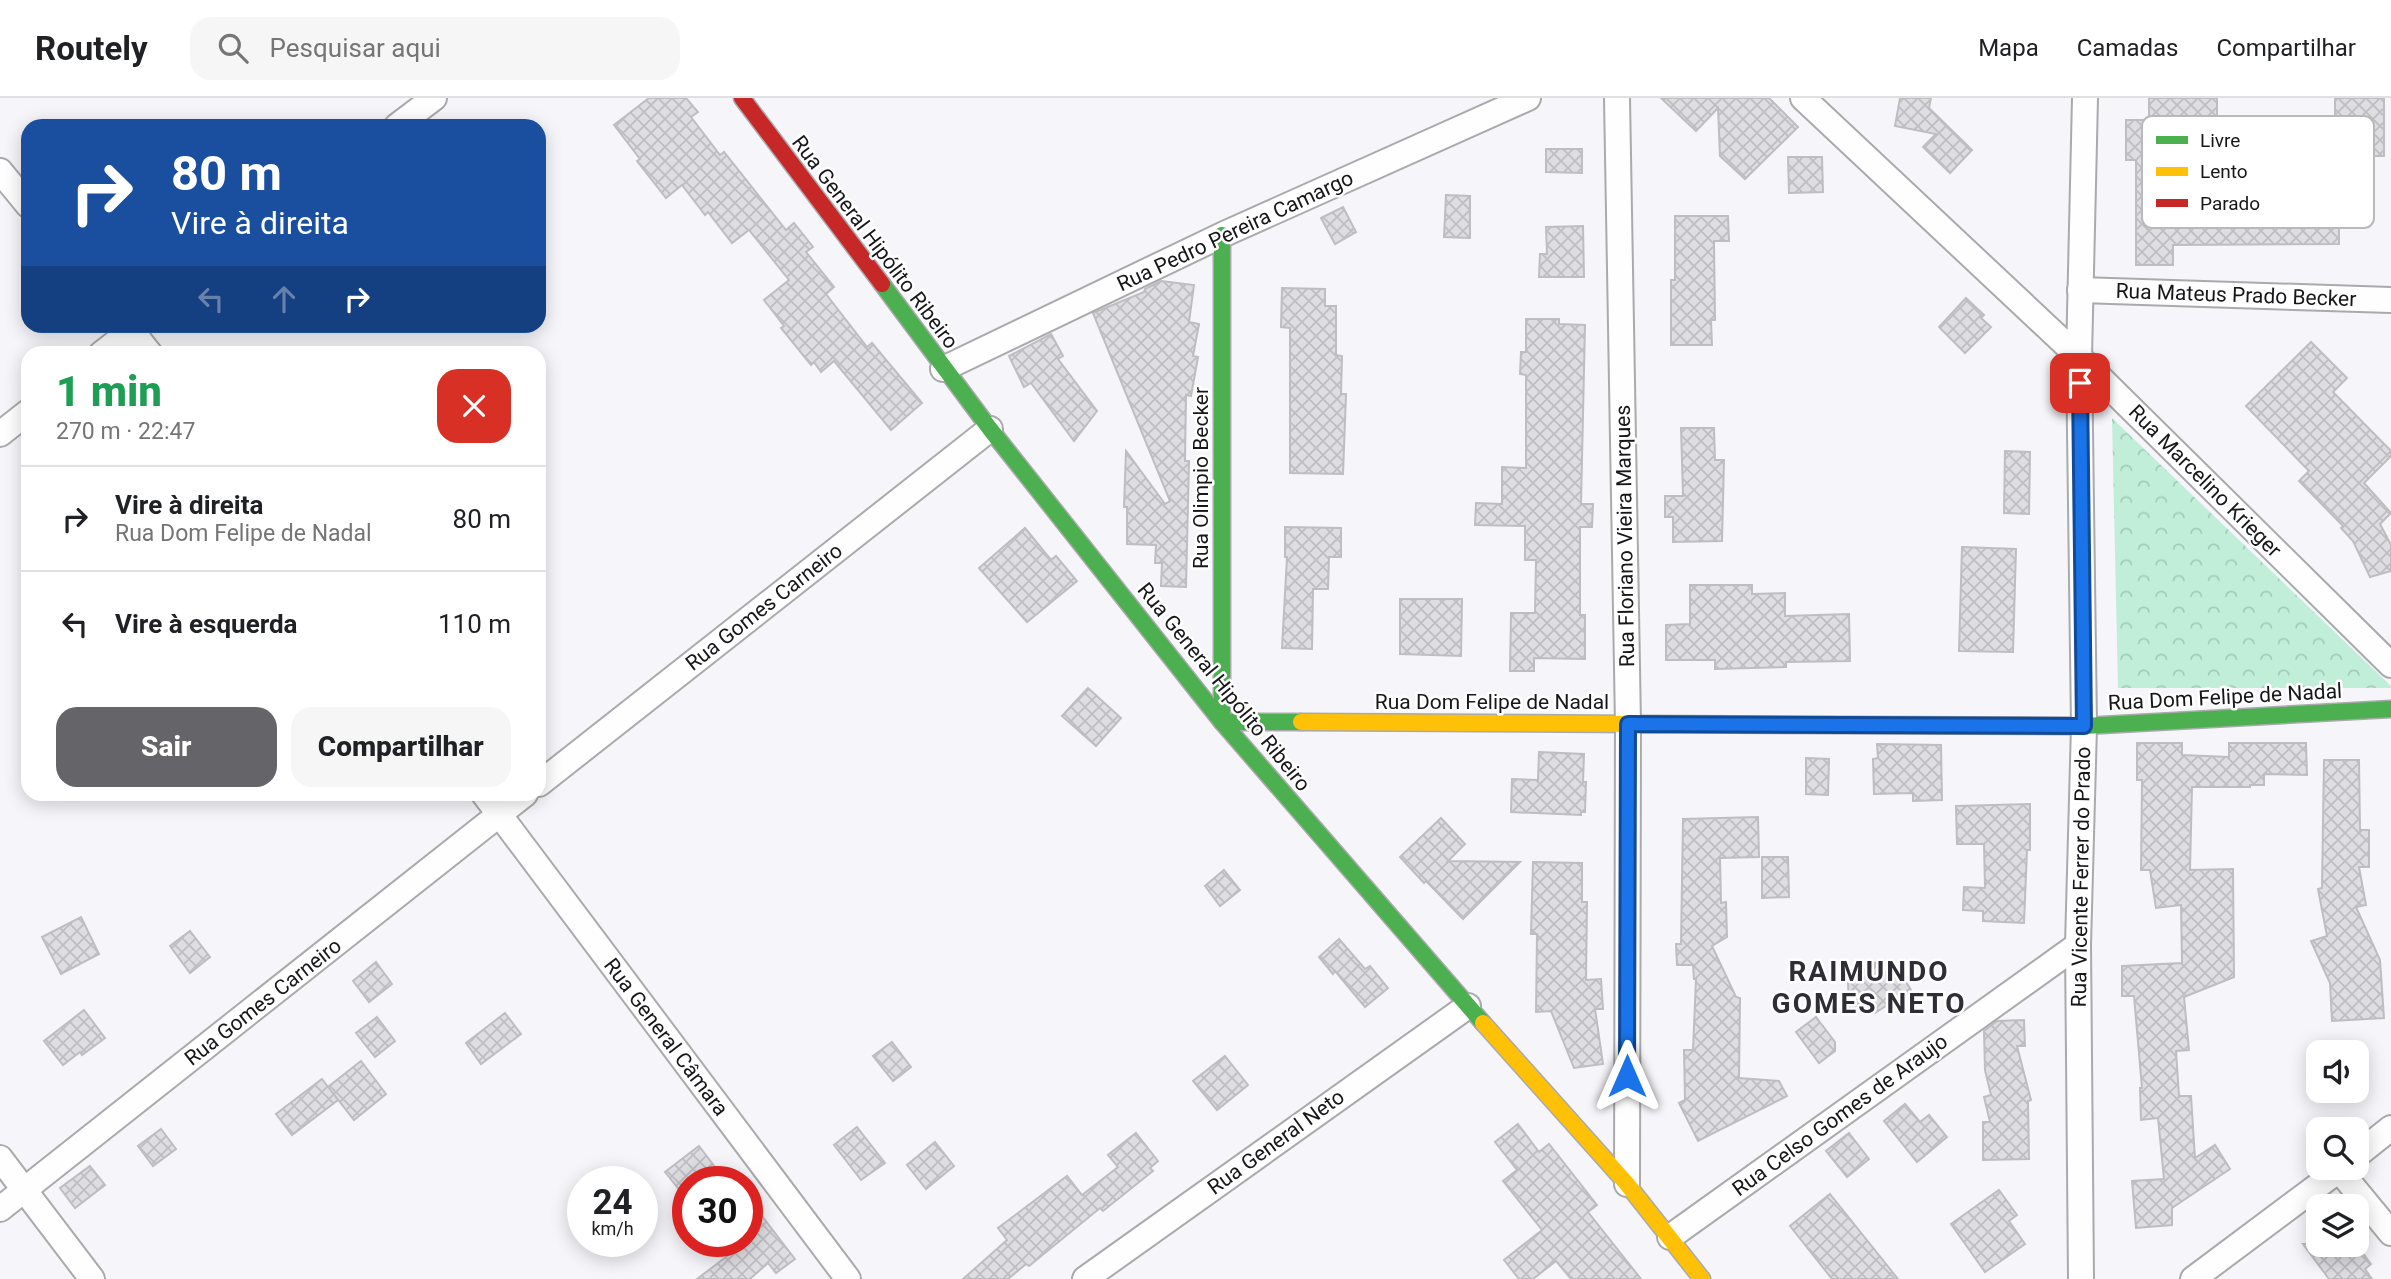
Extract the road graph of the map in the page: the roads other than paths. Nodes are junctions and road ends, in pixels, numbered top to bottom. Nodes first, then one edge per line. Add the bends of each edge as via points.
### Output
1 (434, 98) edge
2 (742, 98) edge
3 (1528, 98) edge
4 (1617, 98) edge
5 (1803, 98) edge
6 (2085, 98) edge
7 (406, 119) edge
8 (0, 172) edge
9 (21, 197) edge
10 (1222, 235) junction
11 (2080, 290) junction
12 (2391, 300) edge
13 (125, 333) edge
14 (110, 346) edge
15 (2079, 357) junction
16 (943, 369) junction
17 (21, 418) edge
18 (990, 429) junction
19 (0, 434) edge
20 (2391, 665) edge
21 (2391, 709) edge
22 (1222, 722) junction
23 (1628, 724) junction
24 (2084, 726) junction
25 (546, 778) edge
26 (489, 801) edge
27 (516, 801) edge
28 (499, 815) junction
29 (2078, 945) junction
30 (1468, 1006) junction
31 (2391, 1128) edge
32 (2369, 1146) edge
33 (0, 1157) edge
34 (2325, 1180) edge
35 (2356, 1180) edge
36 (1627, 1184) junction
37 (25, 1190) junction
38 (0, 1209) edge
39 (2391, 1233) edge
40 (1671, 1237) junction
41 (840, 1276) edge
42 (92, 1279) edge
43 (1085, 1279) edge
44 (1702, 1279) edge
45 (2081, 1279) edge
46 (2193, 1279) edge

1 - 7 street
2 - 16 street, Rua General Hipólito Ribeiro
3 - 10 street, Rua Pedro Pereira Camargo
4 - 23 street, Rua Floriano Vieira Marques
5 - 15 street, Rua Marcelino Krieger
6 - 11 street, Rua Vicente Ferrer do Prado
8 - 9 street
10 - 16 street, Rua Pedro Pereira Camargo
10 - 22 street, Rua Olimpio Becker
11 - 12 street, Rua Mateus Prado Becker
11 - 15 street, Rua Vicente Ferrer do Prado
13 - 14 street
15 - 20 street, Rua Marcelino Krieger
15 - 24 street, Rua Vicente Ferrer do Prado
16 - 18 street, Rua General Hipólito Ribeiro
17 - 19 street
18 - 22 street, Rua General Hipólito Ribeiro
18 - 25 street, Rua Gomes Carneiro
21 - 24 street, Rua Dom Felipe de Nadal
22 - 23 street, Rua Dom Felipe de Nadal
22 - 30 street, Rua General Hipólito Ribeiro
23 - 24 street, Rua Dom Felipe de Nadal
23 - 36 street, Rua Floriano Vieira Marques
24 - 29 street, Rua Vicente Ferrer do Prado
26 - 28 street, Rua General Câmara
27 - 28 street, Rua Gomes Carneiro
28 - 37 street, Rua Gomes Carneiro
28 - 41 street, Rua General Câmara
29 - 40 street, Rua Celso Gomes de Araujo
29 - 45 street, Rua Vicente Ferrer do Prado
30 - 36 street, Rua General Hipólito Ribeiro
30 - 43 street, Rua General Neto
31 - 32 street
33 - 37 street
34 - 46 street
35 - 39 street
36 - 40 street, Rua General Hipólito Ribeiro
37 - 38 street, Rua Gomes Carneiro
37 - 42 street
40 - 44 street, Rua General Hipólito Ribeiro

